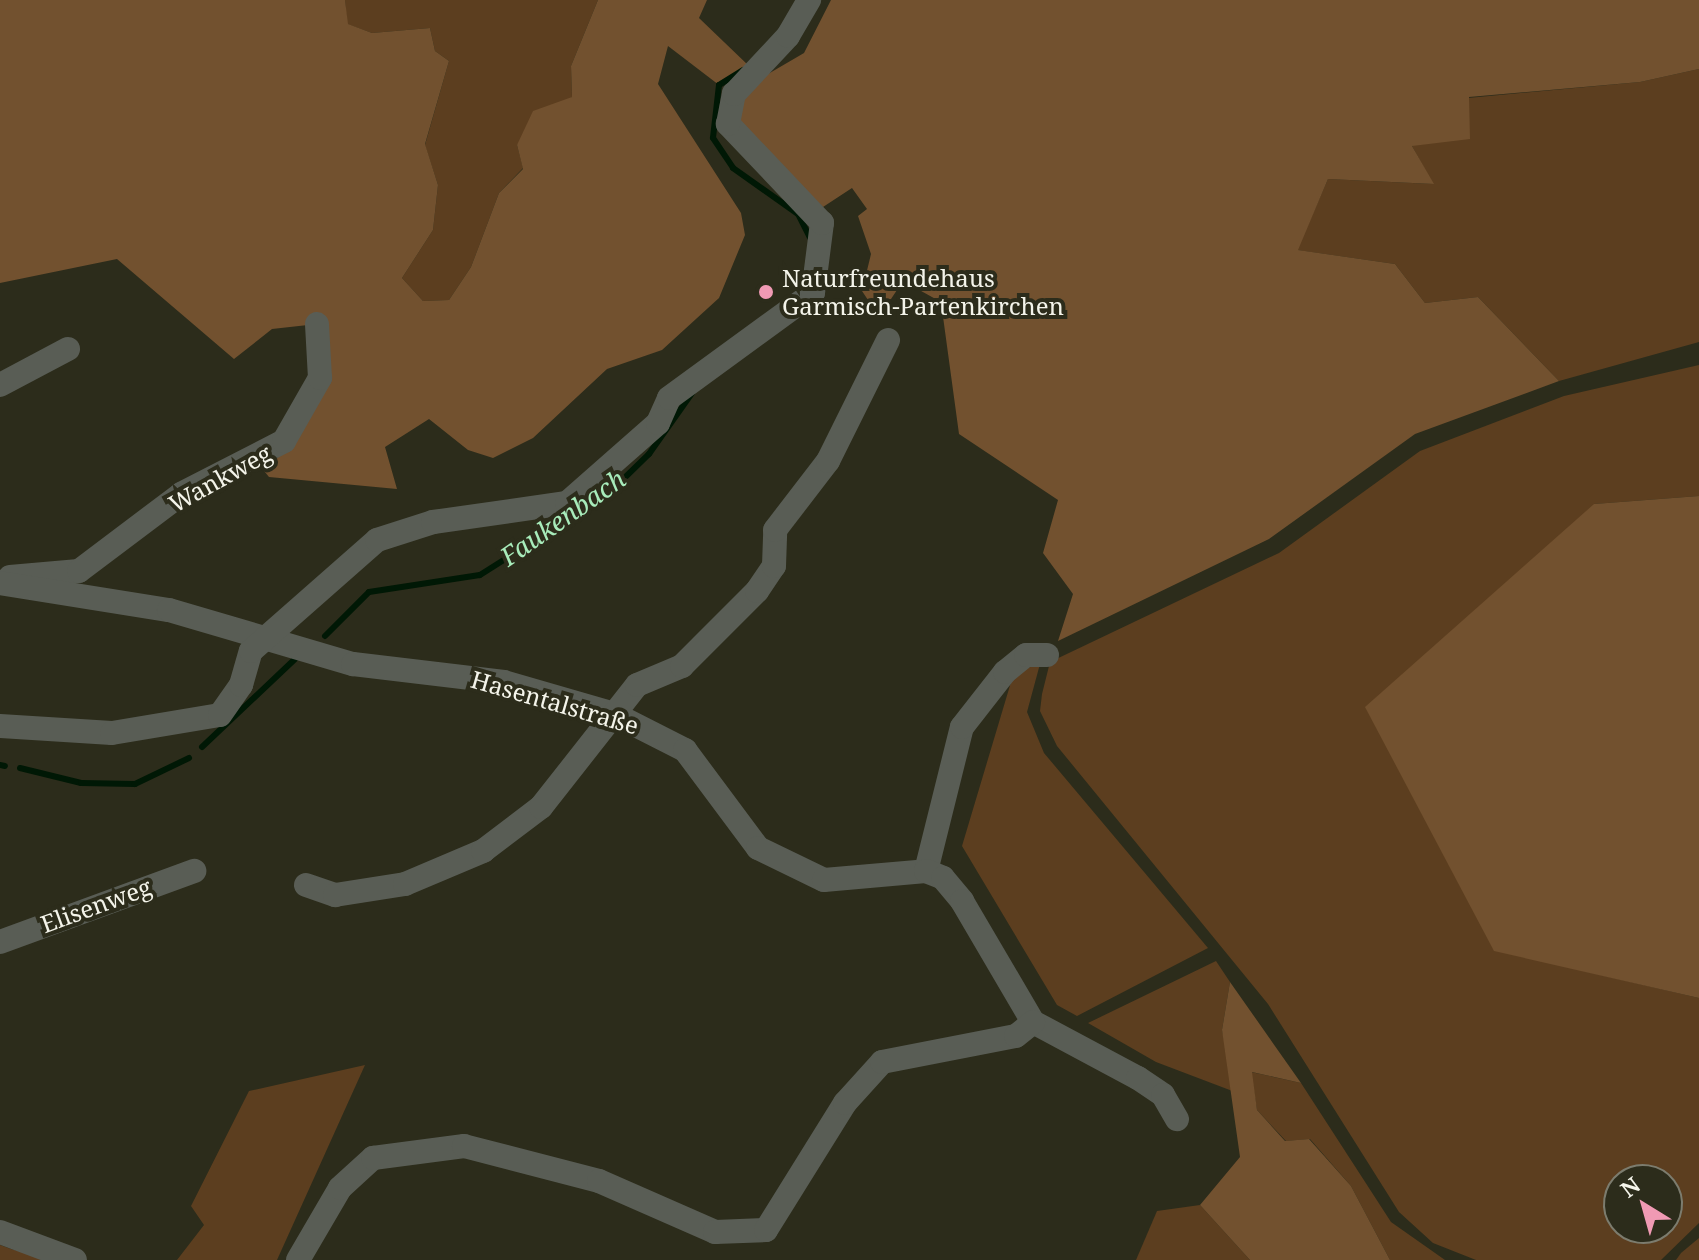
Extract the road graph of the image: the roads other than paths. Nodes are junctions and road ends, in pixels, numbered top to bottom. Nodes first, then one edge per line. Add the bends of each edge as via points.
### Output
1 (809, 0) edge
2 (317, 324) dead end
3 (888, 340) dead end
4 (68, 349) dead end
5 (0, 385) edge
6 (0, 580) edge
7 (268, 635) junction
8 (1047, 655) dead end
9 (614, 714) junction
10 (0, 726) edge
11 (194, 871) dead end
12 (926, 871) junction
13 (306, 885) dead end
14 (0, 942) edge
15 (1033, 1022) junction
16 (1177, 1119) dead end
17 (0, 1232) edge
18 (75, 1260) edge
19 (298, 1260) edge

1 - 7 street via 788,36 734,94 728,124 822,223 813,293 669,398 658,423 567,503 392,532
2 - 6 street, Wankweg via 320,378 284,441 181,494 79,571
3 - 9 street via 828,461 775,530 774,566 757,591 682,666 649,676
4 - 5 street
6 - 7 street, Hasentalstraße via 128,602
7 - 9 street, Hasentalstraße via 353,664 504,682
7 - 10 street via 248,656 226,709 200,724 71,733
8 - 12 street via 1026,655 1005,672 962,727
9 - 12 street, Hasentalstraße via 685,750 731,818 790,868 824,880 862,882
9 - 13 street via 541,807 483,851 361,893 335,895
11 - 14 street, Elisenweg
12 - 15 street via 943,878 962,901
15 - 16 street via 1163,1095
15 - 19 street via 1016,1036 882,1062 845,1103 766,1230 715,1232 599,1181 464,1146 373,1158 340,1188
17 - 18 street

